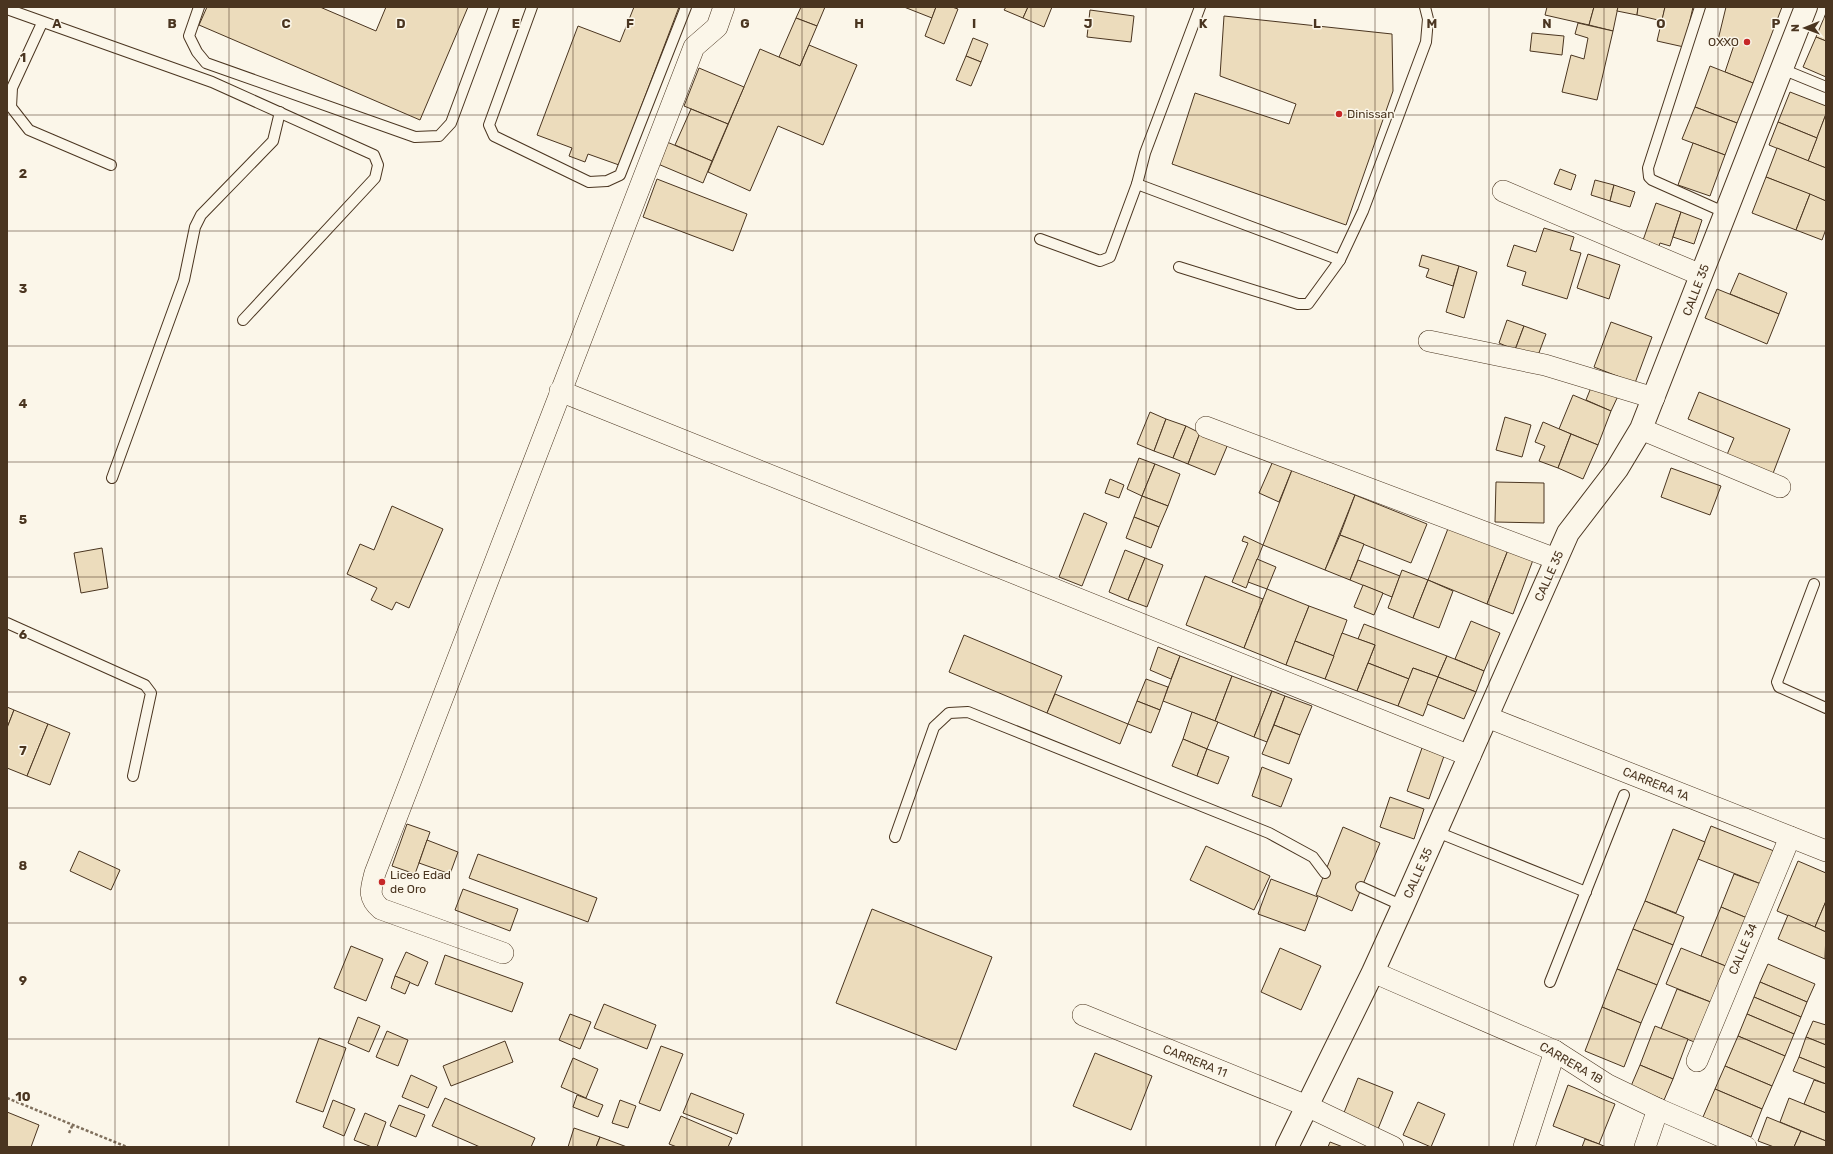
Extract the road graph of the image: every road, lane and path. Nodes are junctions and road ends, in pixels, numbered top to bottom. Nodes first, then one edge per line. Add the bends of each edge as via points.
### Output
1 (199, 7) edge
2 (494, 7) edge
3 (532, 7) edge
4 (686, 7) edge
5 (724, 7) edge
6 (1200, 7) edge
7 (1425, 7) edge
8 (1700, 7) edge
9 (1806, 7) edge
10 (7, 9) edge
11 (42, 23) junction
12 (1782, 70) junction
13 (1826, 87) edge
14 (280, 112) junction
15 (111, 165) dead end
16 (1137, 184) junction
17 (1503, 191) dead end
18 (1726, 213) junction
19 (1040, 239) dead end
20 (1340, 260) junction
21 (1179, 267) dead end
22 (1701, 275) junction
23 (243, 320) dead end
24 (1429, 341) dead end
25 (560, 391) junction
26 (1654, 398) junction
27 (1206, 427) dead end
28 (1641, 429) junction
29 (112, 478) dead end
30 (1780, 487) dead end
31 (1556, 559) junction
32 (1814, 584) dead end
33 (7, 623) edge
34 (1826, 708) edge
35 (1487, 717) junction
36 (1470, 756) junction
37 (133, 776) dead end
38 (1624, 794) dead end
39 (1437, 832) junction
40 (895, 837) dead end
41 (1790, 837) junction
42 (1826, 851) edge
43 (1325, 874) dead end
44 (1361, 887) dead end
45 (1586, 892) junction
46 (1403, 906) junction
47 (503, 953) dead end
48 (1373, 972) junction
49 (1550, 982) dead end
50 (1083, 1016) dead end
51 (1555, 1052) junction
52 (1697, 1061) dead end
53 (7, 1098) edge
54 (1307, 1106) junction
55 (1658, 1109) junction
56 (73, 1124) junction
57 (69, 1133) dead end
58 (127, 1147) edge
59 (1287, 1147) edge
60 (1393, 1147) edge
61 (1524, 1147) edge
62 (1645, 1147) edge
63 (1746, 1147) edge

1 - 2 lane via 188,36 206,63 415,137 439,136 451,123
3 - 4 lane via 489,125 494,136 589,182 607,181 620,175
5 - 25 street via 717,27 694,47
6 - 16 lane via 1147,147
7 - 20 lane via 1428,19 1426,42 1362,212
8 - 18 lane via 1648,168 1649,177
9 - 12 street, CALLE 35
10 - 11 lane
11 - 14 lane via 212,82
11 - 15 lane via 12,88 11,107 29,130
12 - 13 lane
12 - 18 street, CALLE 35
14 - 23 lane via 374,155 378,160 377,172 368,186
14 - 29 lane via 273,141 201,215 195,227 184,280
16 - 19 lane via 1110,257 1100,261
16 - 20 lane
17 - 22 street
18 - 22 street, CALLE 35
20 - 21 lane via 1308,304
22 - 26 street, CALLE 35
24 - 26 street via 1545,366
25 - 36 street
25 - 47 street via 375,873 370,892 374,903 381,909
26 - 28 street, CALLE 35
27 - 31 street
28 - 30 street
28 - 31 street, CALLE 35 via 1617,469 1568,533
31 - 35 street, CALLE 35
32 - 34 lane via 1777,682 1779,687
33 - 37 lane via 144,685 151,693
35 - 36 street, CALLE 35
35 - 41 street, CARRERA 1A
36 - 39 street, CALLE 35
38 - 45 lane
39 - 45 lane
39 - 46 street, CALLE 35
40 - 43 lane via 934,727 949,713 968,712 1269,833 1313,857
41 - 42 street, CARRERA 1A
41 - 52 street, CALLE 34
44 - 46 lane
45 - 49 lane
46 - 48 street, CALLE 35
48 - 51 street, CARRERA 1B
48 - 54 street, CALLE 35
50 - 54 street, CARRERA 11
51 - 55 street, CARRERA 1B via 1608,1085
51 - 61 street
53 - 56 path
54 - 59 street, CALLE 35
54 - 60 street, CARRERA 11
55 - 62 street
55 - 63 street, CARRERA 1B
56 - 57 path
56 - 58 path

